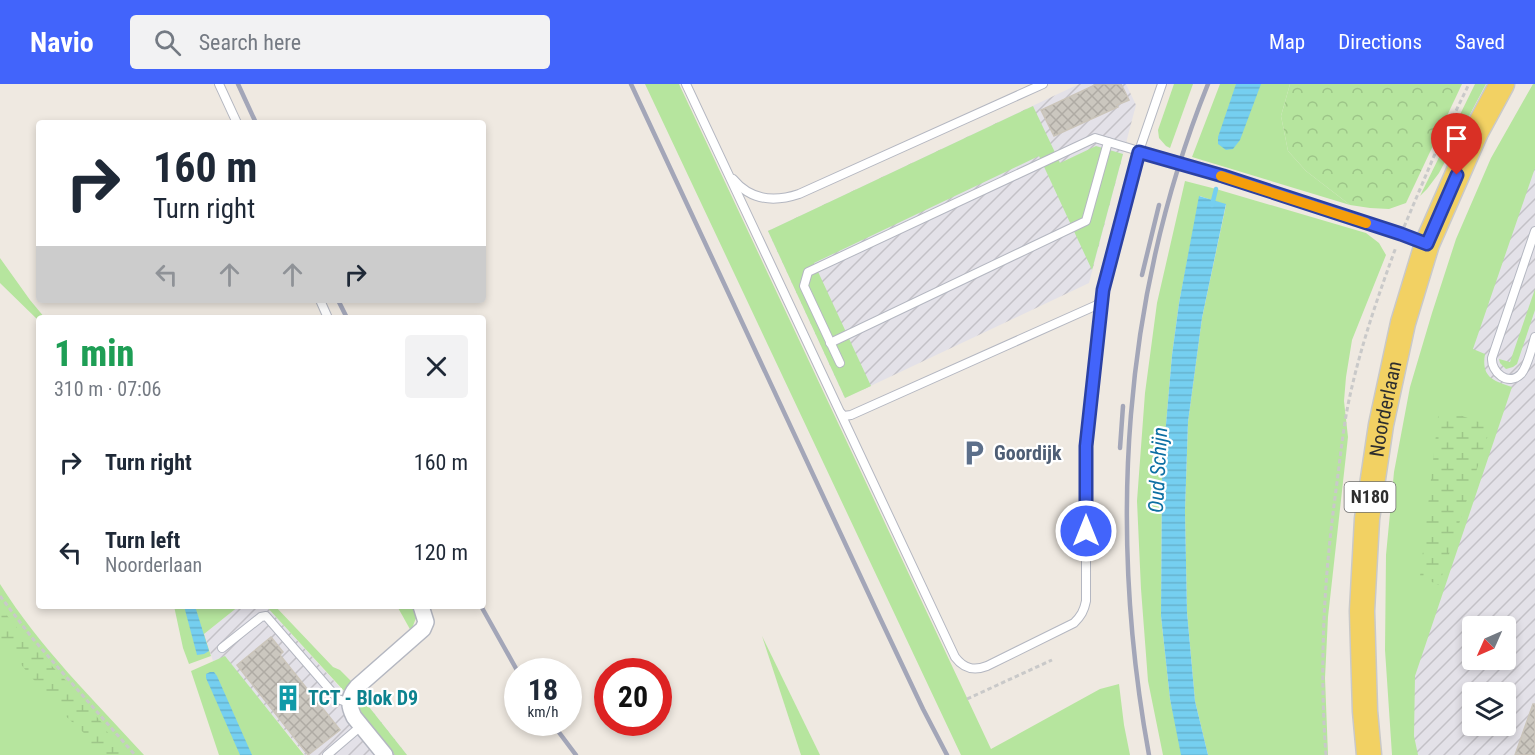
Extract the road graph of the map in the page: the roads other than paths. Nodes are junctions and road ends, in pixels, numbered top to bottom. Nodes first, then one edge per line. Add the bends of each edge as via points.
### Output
1 (219, 84) edge
2 (686, 84) edge
3 (1042, 84) edge
4 (1162, 84) edge
5 (1502, 84) edge
6 (236, 120) edge
7 (1108, 142) junction
8 (1139, 152) junction
9 (725, 168) junction
10 (1535, 231) edge
11 (1427, 244) junction
12 (1103, 297) junction
13 (1535, 337) edge
14 (830, 343) junction
15 (840, 363) dead end
16 (840, 412) junction
17 (421, 609) edge
18 (222, 648) dead end
19 (349, 703) junction
20 (361, 726) junction
21 (327, 755) edge
22 (385, 755) edge
23 (1370, 755) edge

1 - 6 lane
2 - 9 lane
3 - 9 lane via 783,199 765,199 749,193
4 - 8 lane
5 - 11 main road, Noorderlaan / N180 via 1476,132
7 - 8 lane
7 - 14 lane via 1086,221
7 - 14 lane via 1095,138 808,272 804,286
8 - 11 lane
8 - 12 lane
9 - 16 lane
10 - 13 lane via 1492,358 1498,375 1519,377
11 - 23 main road, Noorderlaan / N180 via 1401,334 1381,425 1367,519 1362,611
12 - 16 lane via 1097,304 851,415
12 - 16 lane via 1086,446 1084,610 1074,623 987,666 973,669 955,657
14 - 15 lane
17 - 19 street via 426,622 423,629 357,687
18 - 19 lane via 266,616 338,699
19 - 20 street
20 - 21 lane
20 - 22 street

